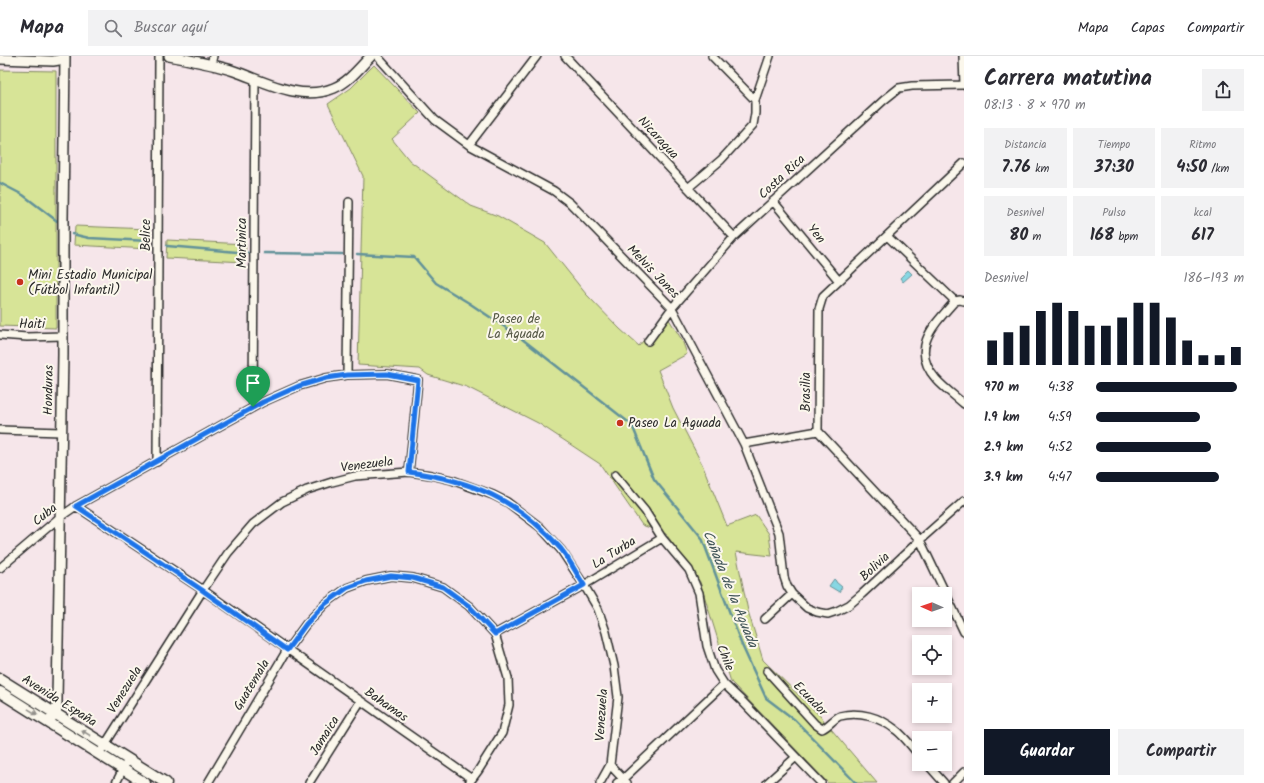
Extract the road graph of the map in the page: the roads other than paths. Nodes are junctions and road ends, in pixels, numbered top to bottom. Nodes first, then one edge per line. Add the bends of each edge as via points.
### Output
1 (65, 56) edge
2 (159, 56) edge
3 (168, 56) edge
4 (213, 56) edge
5 (371, 56) edge
6 (377, 56) edge
7 (537, 56) edge
8 (565, 56) edge
9 (712, 56) edge
10 (770, 56) edge
11 (963, 56) edge
12 (0, 59) edge
13 (211, 65) junction
14 (255, 79) junction
15 (964, 85) edge
16 (755, 100) junction
17 (469, 145) junction
18 (964, 163) edge
19 (688, 188) junction
20 (773, 201) junction
21 (349, 202) dead end
22 (887, 236) junction
23 (734, 237) junction
24 (839, 281) junction
25 (955, 301) junction
26 (964, 301) edge
27 (672, 308) junction
28 (0, 335) edge
29 (63, 336) junction
30 (648, 341) dead end
31 (347, 375) junction
32 (964, 404) edge
33 (253, 407) junction
34 (0, 430) edge
35 (818, 431) junction
36 (61, 432) junction
37 (744, 444) junction
38 (157, 462) junction
39 (409, 472) junction
40 (615, 475) dead end
41 (964, 501) edge
42 (76, 506) junction
43 (60, 517) junction
44 (662, 538) junction
45 (920, 540) junction
46 (0, 568) edge
47 (584, 585) junction
48 (202, 590) junction
49 (792, 594) junction
50 (765, 619) dead end
51 (964, 632) edge
52 (495, 634) junction
53 (287, 650) junction
54 (766, 671) dead end
55 (0, 679) edge
56 (724, 684) junction
57 (0, 692) edge
58 (360, 702) junction
59 (52, 718) junction
60 (105, 745) junction
61 (912, 747) edge
62 (99, 754) junction
63 (796, 757) junction
64 (128, 759) junction
65 (610, 765) junction
66 (124, 769) junction
67 (933, 771) edge
68 (964, 772) edge
69 (471, 781) edge
70 (622, 782) edge
71 (116, 783) edge
72 (146, 783) edge
73 (166, 783) edge
74 (208, 783) edge
75 (309, 783) edge
76 (600, 783) edge
77 (767, 783) edge
78 (822, 783) edge
79 (944, 783) edge
80 (953, 783) edge

1 - 12 street via 53,62
1 - 29 street, Honduras
2 - 38 street, Belice
3 - 13 street
4 - 13 street
5 - 14 street via 346,81 319,93 304,94
6 - 17 street, Melvis Jones via 435,120
7 - 17 street
8 - 19 street, Nicaragua
9 - 16 street
10 - 16 street
11 - 15 street
13 - 14 street
14 - 33 street, Martinica
15 - 20 street, Costa Rica via 899,88
16 - 19 street via 756,113 752,124 722,160
17 - 27 street, Melvis Jones via 570,202
18 - 22 street, Brasilia
19 - 23 street, Nicaragua
20 - 23 street, Costa Rica
20 - 24 street, Yen
21 - 31 street
22 - 24 street, Brasilia
22 - 25 street
23 - 27 street, Costa Rica
24 - 35 street, Brasilia via 823,296 819,309
25 - 26 street
25 - 32 street via 936,322 925,341 924,352 930,372
27 - 30 street, Costa Rica
27 - 37 street, Melvis Jones
28 - 29 street, Haiti
29 - 36 street, Honduras
31 - 33 street, Cuba via 299,386
31 - 39 street, Cuba via 387,374 418,380
33 - 38 street, Cuba
34 - 36 street
35 - 37 street
35 - 45 street
36 - 43 street, Honduras
37 - 49 street, Melvis Jones via 779,533 784,577
38 - 42 street, Cuba
39 - 47 street, Venezuela via 452,480 507,502 540,527 561,550
39 - 48 street, Venezuela via 355,476 307,490 282,502 253,524 228,553
40 - 44 street, Chile via 646,511
41 - 45 street, Bolivia
42 - 43 street, Cuba
42 - 48 street, Bahamas
43 - 46 street, Cuba
43 - 59 street, Honduras via 57,709
44 - 47 street, La Turba
44 - 56 street, Chile via 689,570 699,593 707,646 715,670
45 - 49 street, Bolivia via 850,605 837,611 828,614 806,608
45 - 51 street
47 - 52 street, La Turba
47 - 65 street, Venezuela via 598,609 614,666 618,697
48 - 53 street, Bahamas
48 - 60 street, Venezuela
49 - 50 street
52 - 53 street, Guatemala via 469,606 443,587 413,578 391,576 347,588 325,604
52 - 69 street, Guatemala via 508,678 509,706 502,733
53 - 58 street, Bahamas
53 - 74 street, Guatemala
54 - 61 street, Ecuador via 815,724 822,728 837,717 868,715 897,730
55 - 59 main road, Avenida España
56 - 63 street, Chile
56 - 70 street
57 -> 59 main road, Avenida España
58 - 69 street, Bahamas
58 - 75 street, Jamaica
60 -> 59 main road, Avenida España
59 - 62 main road, Avenida España
60 - 62 street
60 - 64 main road, Avenida España
62 - 66 main road, Avenida España
63 - 77 street
63 - 78 street, Chile
64 - 66 street
64 - 73 main road, Avenida España
65 - 70 street
65 - 76 street, Venezuela
66 - 71 street
66 - 72 main road, Avenida España
67 - 79 street
68 - 80 street

